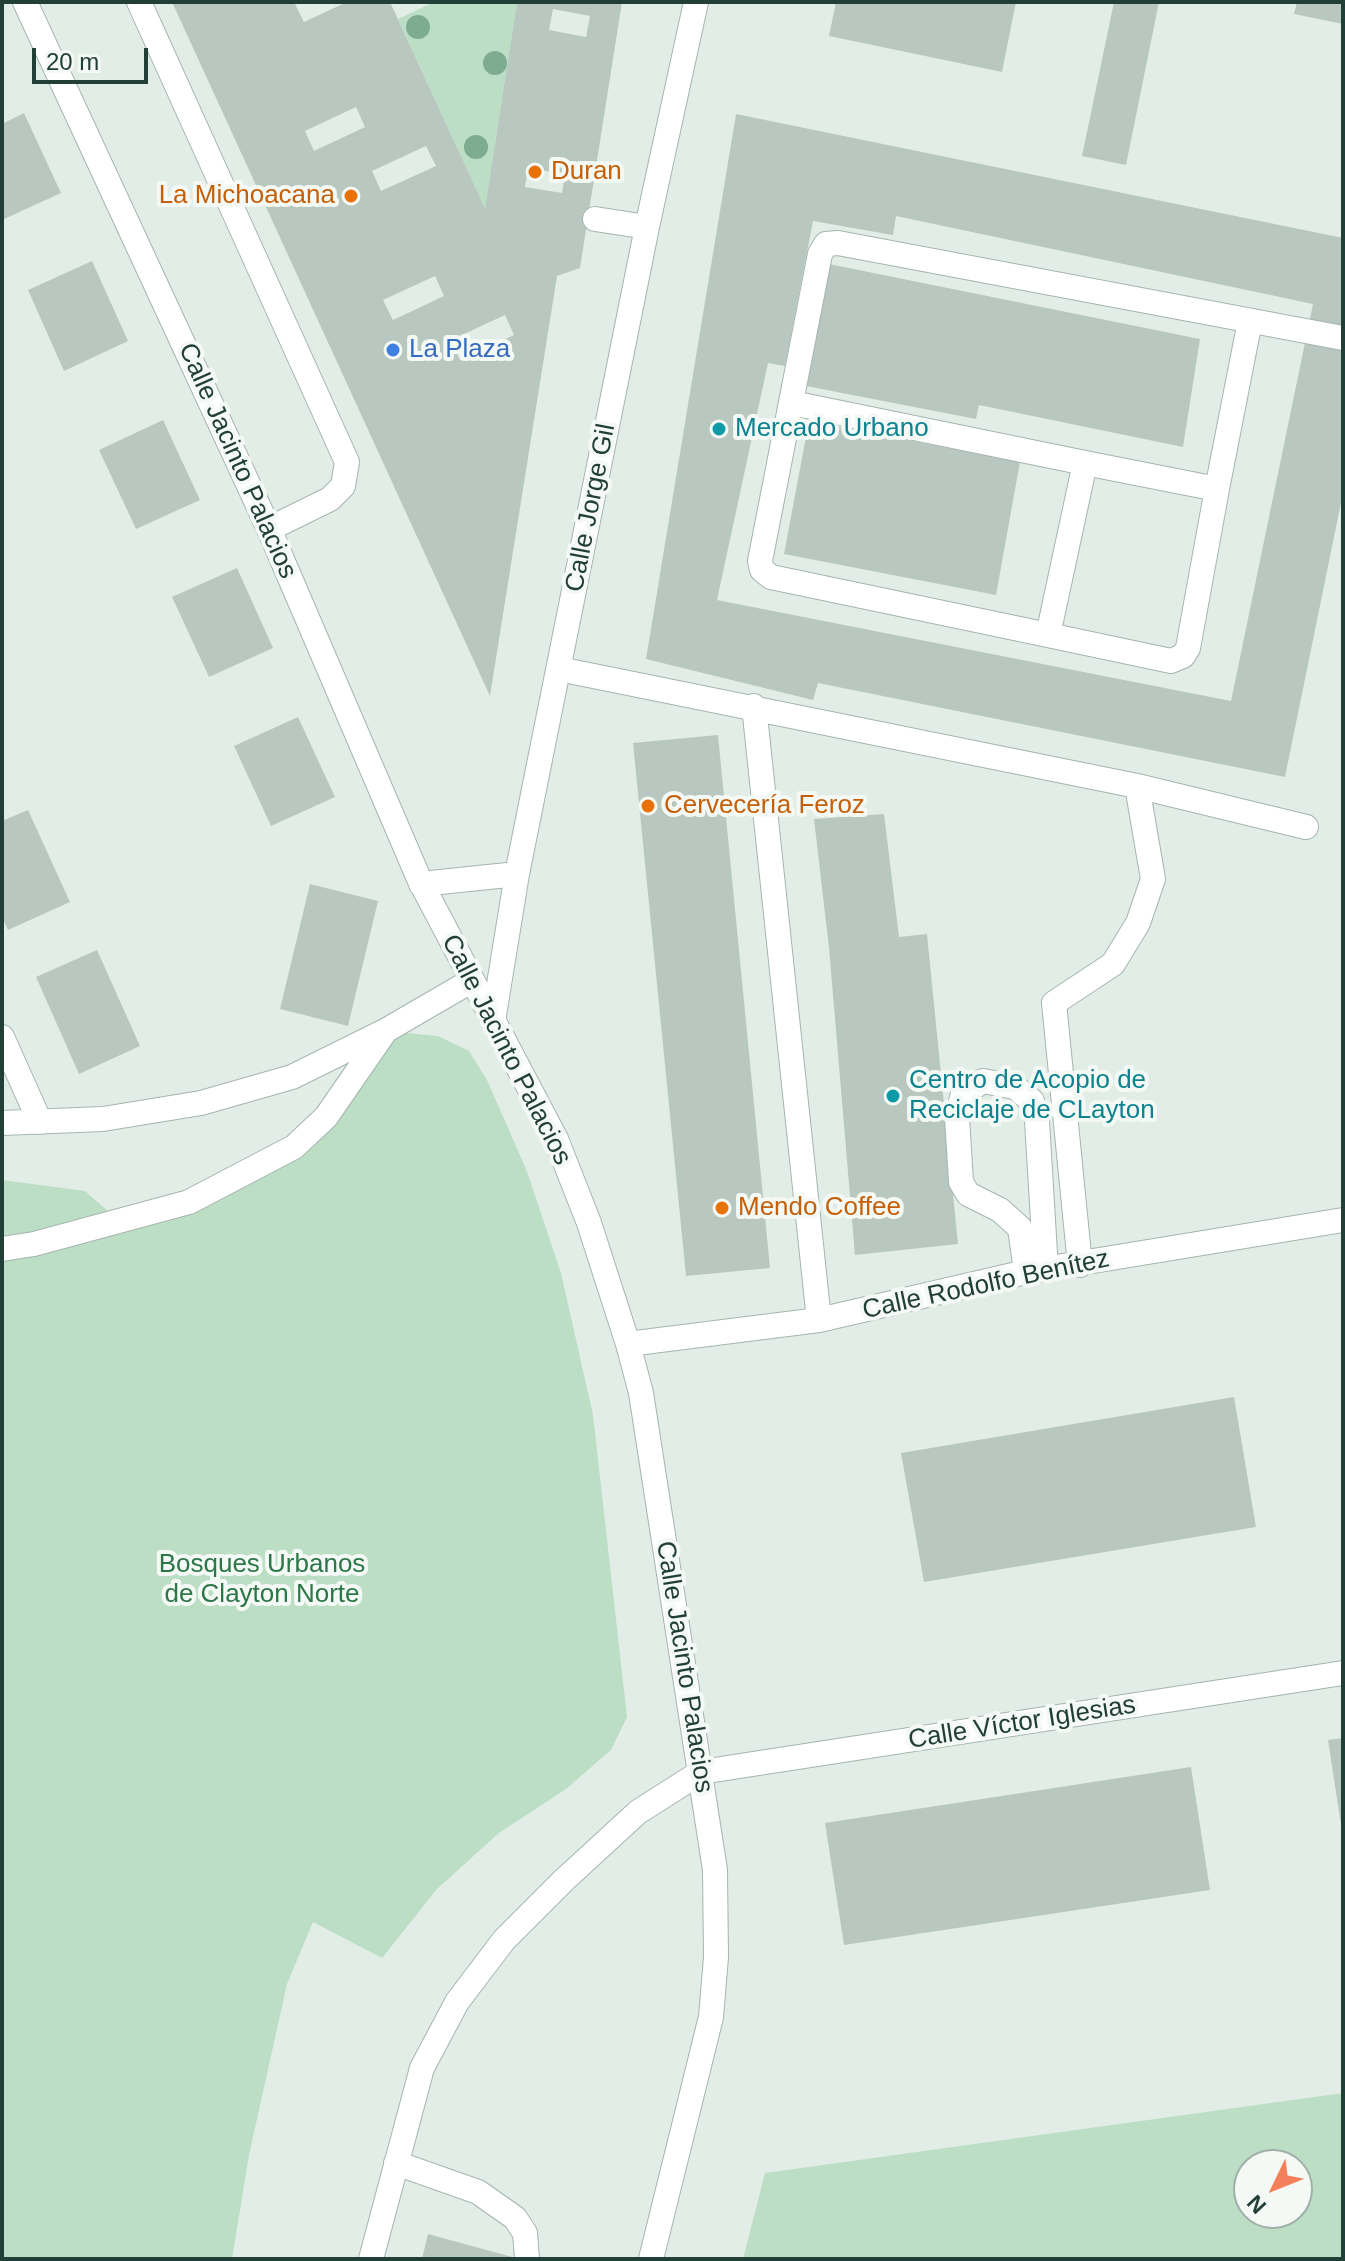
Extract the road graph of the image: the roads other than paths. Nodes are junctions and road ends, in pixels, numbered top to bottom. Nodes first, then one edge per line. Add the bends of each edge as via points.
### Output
1 (25, 2) edge
2 (139, 2) edge
3 (696, 2) edge
4 (595, 219) dead end
5 (647, 227) junction
6 (1250, 321) junction
7 (1343, 338) edge
8 (792, 403) junction
9 (1085, 463) junction
10 (1217, 489) junction
11 (269, 529) junction
12 (1048, 635) junction
13 (559, 669) junction
14 (754, 706) junction
15 (1137, 786) junction
16 (1306, 827) dead end
17 (517, 874) junction
18 (421, 884) junction
19 (471, 981) junction
20 (494, 1015) junction
21 (385, 1031) junction
22 (2, 1037) edge
23 (40, 1122) junction
24 (2, 1123) edge
25 (1343, 1220) edge
26 (2, 1249) edge
27 (1080, 1265) junction
28 (1036, 1271) junction
29 (819, 1320) junction
30 (628, 1344) junction
31 (1343, 1673) edge
32 (701, 1772) junction
33 (396, 2163) junction
34 (371, 2259) edge
35 (527, 2259) edge
36 (651, 2259) edge

1 - 11 street, Calle Jacinto Palacios
2 - 11 street via 347,462 343,486 330,499
3 - 5 street, Calle Jorge Gil
4 - 5 street
5 - 13 street, Calle Jorge Gil
6 - 7 street
6 - 8 street via 826,244
6 - 10 street
8 - 9 street
8 - 12 street via 762,570 771,577
9 - 10 street
9 - 12 street
10 - 12 street via 1183,656 1171,661
11 - 18 street, Calle Jacinto Palacios
13 - 14 street
13 - 17 street, Calle Jorge Gil
14 - 15 street
14 - 29 street
15 - 16 street
15 - 27 street via 1153,879 1138,923 1113,964 1054,1003
17 - 18 street
17 - 20 street, Calle Jorge Gil
18 - 19 street, Calle Jacinto Palacios
19 - 20 street, Calle Jacinto Palacios
19 - 21 street
20 - 30 street, Calle Jacinto Palacios via 556,1139
21 - 23 street via 292,1077 201,1103 103,1119
21 - 26 street via 326,1117 294,1147 189,1202
22 - 23 street
23 - 24 street
25 - 27 street, Calle Rodolfo Benítez
27 - 28 street, Calle Rodolfo Benítez
28 - 28 street via 1037,1121 1032,1101 1015,1087 983,1081 963,1094 957,1117 961,1182 968,1194 1000,1210 1020,1228
28 - 29 street, Calle Rodolfo Benítez
29 - 30 street, Calle Rodolfo Benítez
30 - 32 street, Calle Jacinto Palacios via 641,1393
31 - 32 street, Calle Víctor Iglesias
32 - 33 street via 638,1812 504,1940 457,2002 422,2068
32 - 36 street, Calle Jacinto Palacios via 715,1870 711,2017
33 - 34 street
33 - 35 street via 478,2192 515,2218 525,2233

